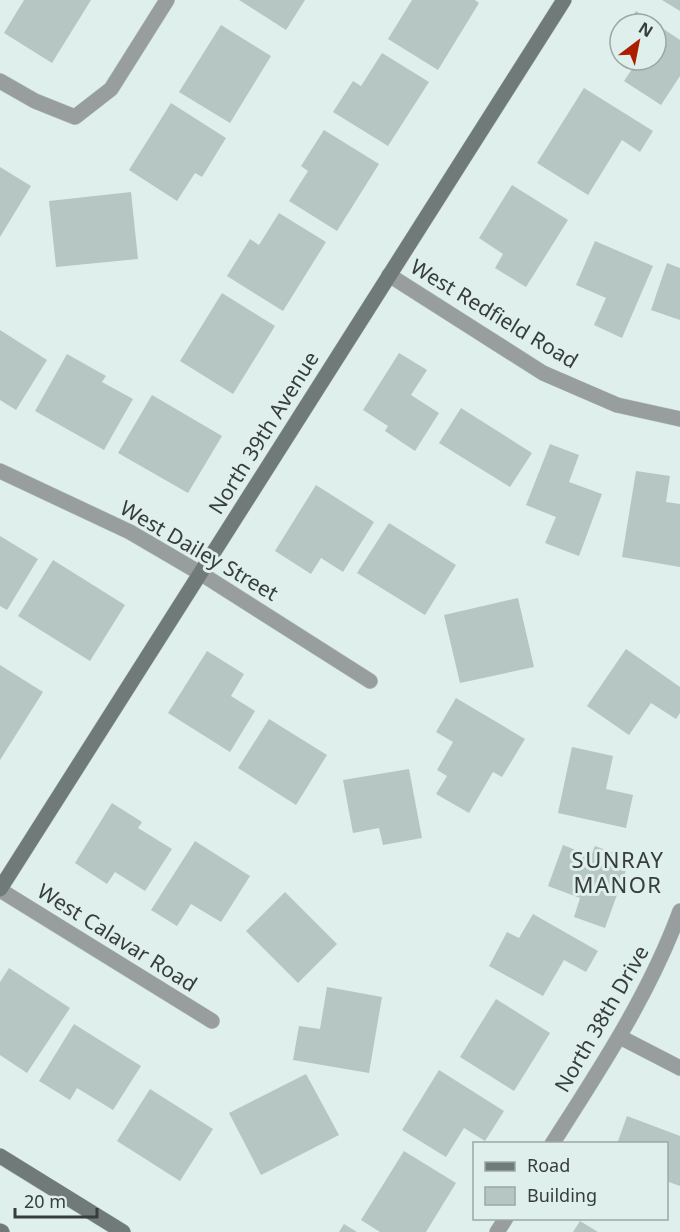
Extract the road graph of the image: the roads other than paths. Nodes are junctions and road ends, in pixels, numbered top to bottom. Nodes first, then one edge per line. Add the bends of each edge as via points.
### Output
1 (167, 0) edge
2 (564, 0) edge
3 (0, 81) edge
4 (389, 275) junction
5 (680, 419) edge
6 (0, 471) edge
7 (200, 573) junction
8 (370, 681) dead end
9 (0, 890) edge
10 (680, 911) edge
11 (212, 1021) dead end
12 (620, 1037) junction
13 (680, 1068) edge
14 (553, 1142) edge
15 (0, 1156) edge
16 (123, 1232) edge

1 - 3 street via 111,89 75,117
2 - 4 street, North 39th Avenue
4 - 5 street, West Redfield Road via 543,373 617,405
4 - 7 street, North 39th Avenue
6 - 7 street, West Dailey Street via 130,532
7 - 8 street, West Dailey Street
7 - 9 street, North 39th Avenue
9 - 11 street, West Calavar Road
10 - 12 street, North 38th Drive via 667,947
12 - 13 street
12 - 14 street, North 38th Drive
15 - 16 street

